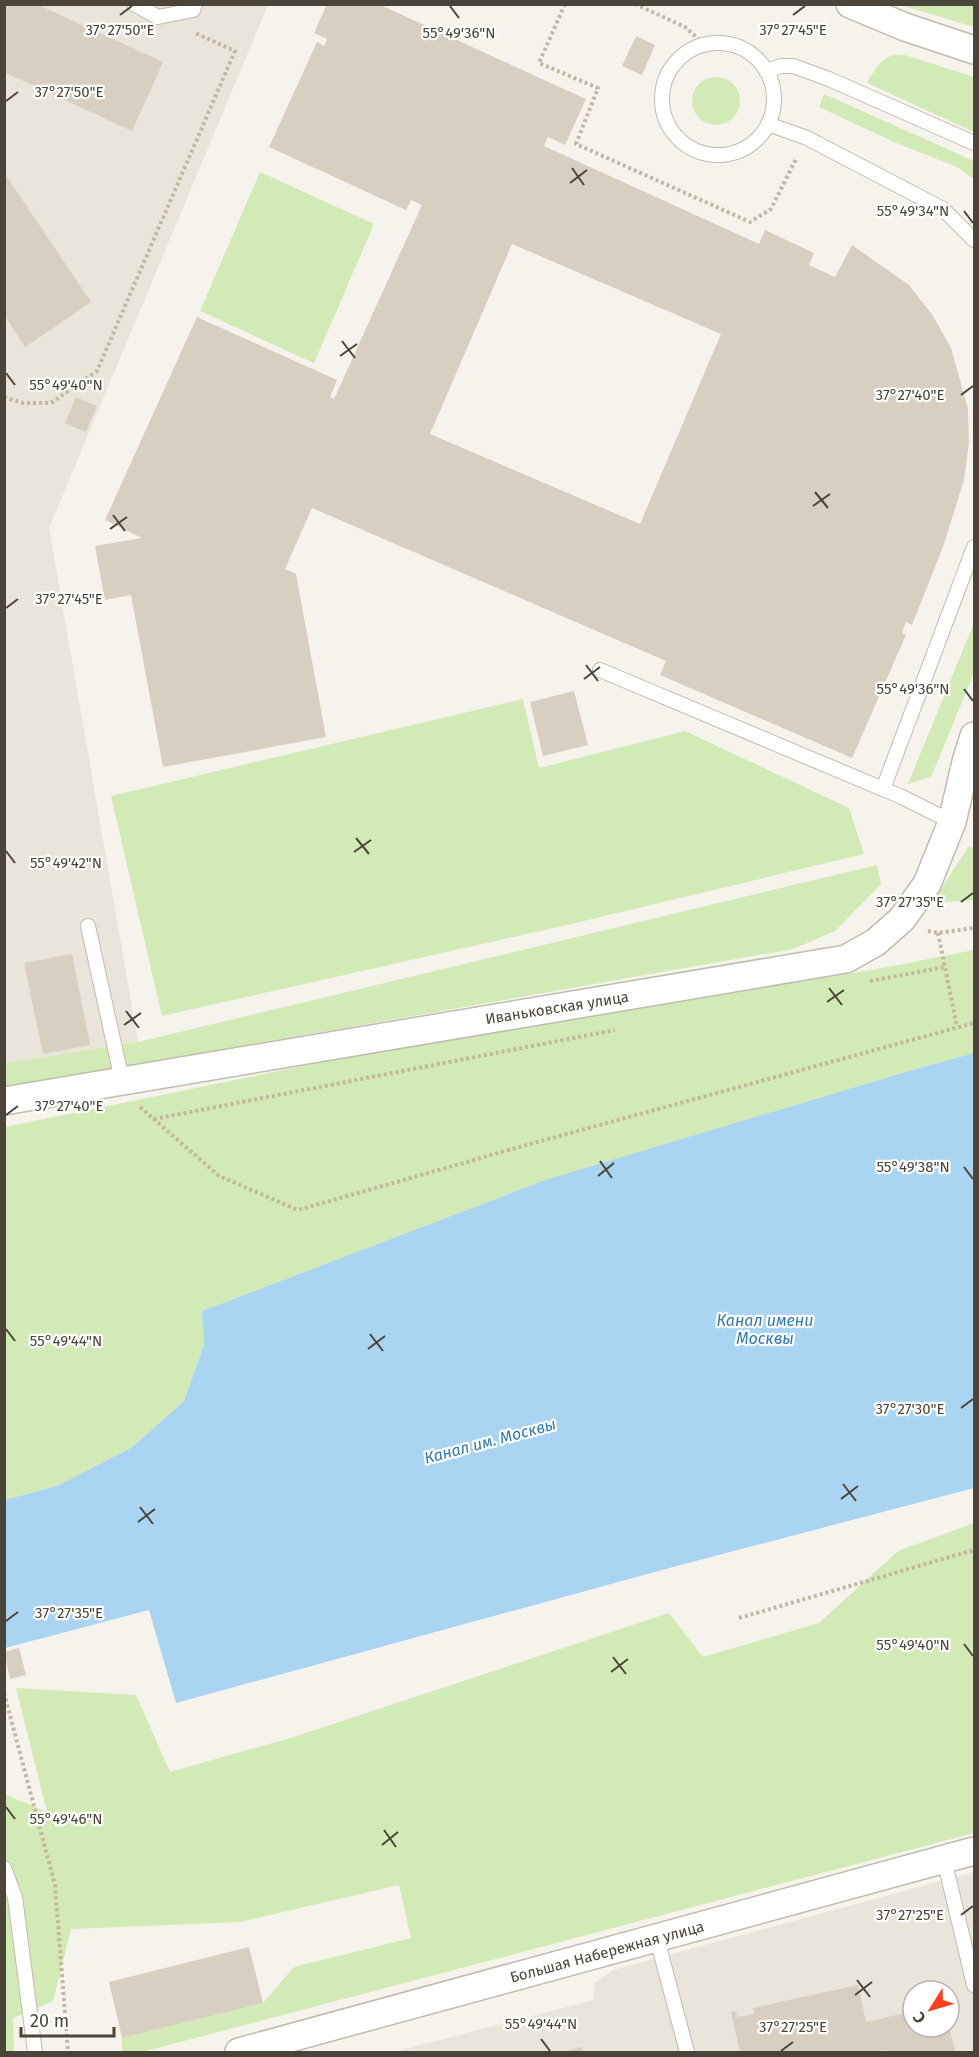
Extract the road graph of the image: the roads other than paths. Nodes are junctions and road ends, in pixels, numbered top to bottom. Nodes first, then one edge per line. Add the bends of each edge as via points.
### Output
1 (134, 4) edge
2 (195, 4) edge
3 (850, 4) edge
4 (975, 50) edge
5 (766, 71) junction
6 (768, 123) junction
7 (975, 143) edge
8 (975, 240) edge
9 (975, 547) edge
10 (600, 670) dead end
11 (975, 736) edge
12 (883, 789) junction
13 (952, 822) junction
14 (88, 926) dead end
15 (117, 1081) junction
16 (4, 1101) edge
17 (975, 1851) edge
18 (944, 1859) junction
19 (4, 1868) edge
20 (657, 1938) junction
21 (975, 1984) edge
22 (35, 2052) edge
23 (239, 2052) edge
24 (687, 2052) edge

1 - 2 lane via 158,16 193,10
3 - 4 street
5 - 6 lane via 773,91
5 - 6 lane via 759,61 731,44 698,46 672,66 664,81 662,97 670,128 680,140 706,153 735,152 760,136
5 - 7 lane via 793,66
6 - 8 lane via 807,138 943,209
9 - 12 lane
10 - 12 lane
11 - 13 street, Иваньковская улица
12 - 13 lane
13 - 15 street, Иваньковская улица via 927,884 902,919 876,942 846,959
14 - 15 lane
15 - 16 street, Иваньковская улица
17 - 18 street, Большая Набережная улица
18 - 20 street, Большая Набережная улица
18 - 21 lane
19 - 22 lane via 15,1897
20 - 23 street, Большая Набережная улица
20 - 24 lane

